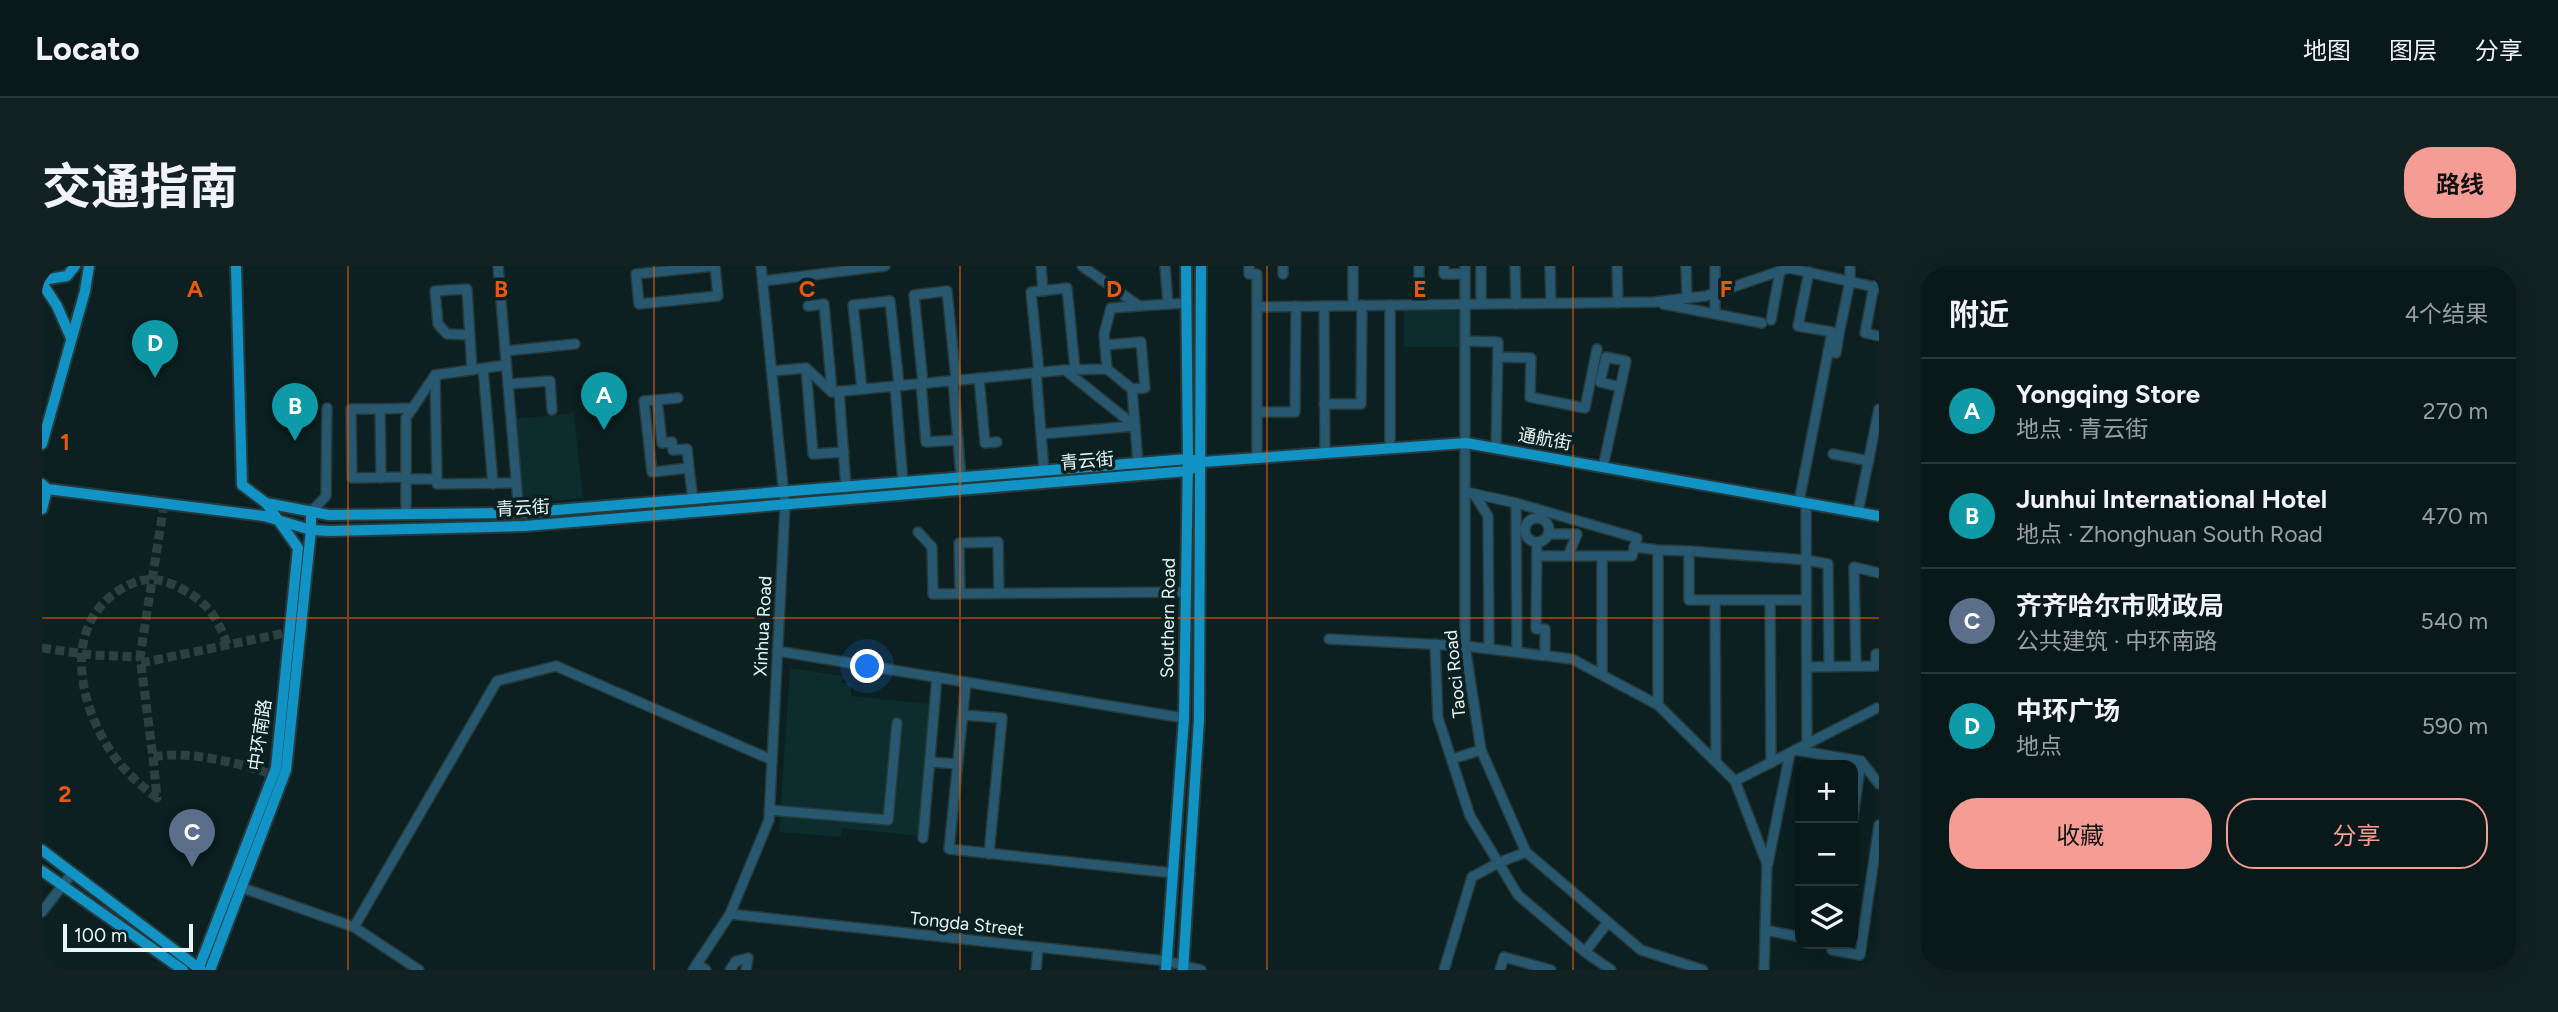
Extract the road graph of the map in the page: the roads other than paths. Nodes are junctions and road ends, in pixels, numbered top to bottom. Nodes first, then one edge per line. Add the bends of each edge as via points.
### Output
1 (75, 266) edge
2 (89, 266) edge
3 (236, 266) edge
4 (498, 266) edge
5 (715, 266) edge
6 (761, 266) edge
7 (885, 266) edge
8 (1041, 266) edge
9 (1082, 266) edge
10 (1166, 266) edge
11 (1186, 266) edge
12 (1201, 266) edge
13 (1249, 266) edge
14 (1353, 266) edge
15 (1419, 266) edge
16 (1444, 266) edge
17 (1481, 266) edge
18 (1515, 266) edge
19 (1550, 266) edge
20 (1617, 266) edge
21 (1686, 266) edge
22 (1715, 266) edge
23 (1850, 266) edge
24 (1786, 268) edge
25 (1465, 270) edge
26 (1809, 272) junction
27 (42, 281) edge
28 (763, 281) junction
29 (1850, 281) junction
30 (1876, 287) edge
31 (1044, 290) junction
32 (1716, 292) junction
33 (1686, 298) junction
34 (1654, 302) junction
35 (1187, 303) junction
36 (1551, 303) junction
37 (1618, 303) junction
38 (1168, 304) junction
39 (1465, 304) junction
40 (1481, 304) junction
41 (1516, 304) junction
42 (1357, 305) junction
43 (1390, 305) junction
44 (1419, 305) junction
45 (808, 306) dead end
46 (1139, 306) junction
47 (1296, 306) junction
48 (1324, 306) junction
49 (1257, 307) junction
50 (1715, 314) junction
51 (1836, 333) junction
52 (470, 335) junction
53 (1879, 336) edge
54 (71, 338) junction
55 (1465, 341) junction
56 (575, 344) dead end
57 (1105, 345) junction
58 (1597, 349) dead end
59 (505, 351) junction
60 (1498, 357) junction
61 (506, 365) junction
62 (483, 368) junction
63 (806, 368) junction
64 (1107, 369) junction
65 (472, 370) junction
66 (1070, 370) junction
67 (772, 371) junction
68 (1037, 372) junction
69 (435, 375) junction
70 (979, 378) junction
71 (954, 380) junction
72 (922, 383) junction
73 (508, 384) junction
74 (897, 386) junction
75 (1620, 387) dead end
76 (862, 389) junction
77 (1132, 389) junction
78 (836, 391) junction
79 (678, 398) dead end
80 (657, 400) junction
81 (1325, 404) junction
82 (327, 408) dead end
83 (412, 408) junction
84 (380, 409) junction
85 (1879, 409) edge
86 (552, 410) dead end
87 (1257, 412) junction
88 (1135, 426) junction
89 (1042, 434) junction
90 (958, 440) junction
91 (997, 442) dead end
92 (662, 443) junction
93 (1465, 443) junction
94 (42, 444) edge
95 (649, 445) junction
96 (1390, 449) junction
97 (1496, 449) junction
98 (844, 452) junction
99 (1325, 453) junction
100 (1833, 454) dead end
101 (1257, 458) junction
102 (1188, 459) junction
103 (1869, 461) junction
104 (1202, 462) junction
105 (1138, 463) junction
106 (1603, 467) junction
107 (689, 468) junction
108 (1044, 471) junction
109 (1188, 471) junction
110 (381, 478) junction
111 (406, 478) junction
112 (961, 478) junction
113 (437, 479) junction
114 (903, 483) junction
115 (493, 484) junction
116 (516, 484) junction
117 (44, 487) edge
118 (846, 488) junction
119 (784, 493) junction
120 (1470, 493) junction
121 (693, 500) junction
122 (1802, 502) junction
123 (266, 503) junction
124 (785, 506) junction
125 (1516, 507) junction
126 (42, 509) edge
127 (1858, 512) junction
128 (311, 513) junction
129 (519, 513) junction
130 (406, 514) junction
131 (1879, 516) edge
132 (1536, 518) junction
133 (279, 522) junction
134 (312, 530) junction
135 (918, 532) dead end
136 (1548, 534) junction
137 (1537, 542) junction
138 (1634, 547) junction
139 (1658, 550) junction
140 (1689, 551) junction
141 (1536, 556) junction
142 (1568, 556) junction
143 (1602, 556) junction
144 (1806, 560) junction
145 (1879, 573) edge
146 (1186, 592) junction
147 (999, 593) junction
148 (960, 594) junction
149 (1715, 600) junction
150 (1770, 600) junction
151 (1806, 600) junction
152 (1329, 639) dead end
153 (1435, 644) junction
154 (1465, 646) junction
155 (1489, 648) junction
156 (777, 651) junction
157 (1517, 652) junction
158 (1879, 654) edge
159 (1545, 655) junction
160 (1856, 666) junction
161 (1807, 667) junction
162 (1829, 667) junction
163 (1602, 674) junction
164 (937, 677) junction
165 (966, 682) junction
166 (1658, 705) junction
167 (1877, 708) dead end
168 (963, 715) junction
169 (1184, 718) junction
170 (897, 723) dead end
171 (1807, 744) junction
172 (1480, 750) junction
173 (1793, 752) junction
174 (1452, 759) junction
175 (772, 760) junction
176 (1861, 761) junction
177 (930, 762) junction
178 (1716, 762) junction
179 (1771, 763) junction
180 (957, 764) junction
181 (1858, 776) edge
182 (1735, 781) junction
183 (1879, 784) edge
184 (769, 810) junction
185 (1879, 825) edge
186 (923, 838) dead end
187 (42, 850) edge
188 (1526, 852) junction
189 (989, 854) junction
190 (1498, 863) junction
191 (1767, 864) junction
192 (42, 872) edge
193 (72, 873) junction
194 (1173, 873) junction
195 (1875, 884) edge
196 (62, 886) junction
197 (237, 886) junction
198 (42, 912) edge
199 (730, 914) junction
200 (1608, 922) junction
201 (354, 927) junction
202 (1765, 930) junction
203 (1795, 936) edge
204 (1038, 948) junction
205 (1832, 949) edge
206 (1585, 952) junction
207 (1166, 966) edge
208 (695, 967) edge
209 (1183, 967) edge
210 (183, 970) edge
211 (202, 970) edge
212 (419, 970) edge
213 (706, 970) edge
214 (730, 970) edge
215 (746, 970) edge
216 (1036, 970) edge
217 (1201, 970) edge
218 (1444, 970) edge
219 (1500, 970) edge
220 (1551, 970) edge
221 (1611, 970) edge
222 (1702, 970) edge
223 (1764, 970) edge

1 - 27 main road via 67,276
2 - 54 main road
3 - 123 main road, 中环南路 via 242,485
4 - 59 street
5 - 5 street via 636,274 639,304 718,296
6 - 28 street, Xinhua Road
7 - 28 street
8 - 31 street
9 - 46 street
10 - 38 street
11 - 35 main road, Southern Road
12 - 104 main road, Southern Road
13 - 49 street via 1249,274 1257,274
14 - 42 street
15 - 44 street
16 - 25 street via 1444,274
17 - 40 street
18 - 41 street
19 - 36 street
20 - 37 street
21 - 33 street
22 - 32 street
23 - 29 street
24 - 26 street
24 - 32 street
24 - 50 street via 1767,321
25 - 39 street, Taoci Road
26 - 29 street
26 - 51 street via 1798,326
27 - 54 main road
28 - 67 street, Xinhua Road
29 - 30 street
29 - 51 street
30 - 53 street via 1865,333
31 - 66 street via 1068,288
31 - 68 street via 1031,292
32 - 33 street
32 - 50 street
33 - 34 street
34 - 37 street
34 - 50 street
35 - 38 street
35 - 102 main road, Southern Road
36 - 37 street
36 - 41 street
38 - 46 street
39 - 40 street
39 - 44 street
39 - 55 street, Taoci Road
40 - 41 street
42 - 43 street
42 - 48 street
42 - 81 street via 1361,404
43 - 44 street
43 - 96 street
45 - 78 street via 824,304
46 - 57 street via 1111,308
47 - 48 street
47 - 49 street
47 - 87 street via 1295,412
48 - 81 street
49 - 87 street
51 - 122 street via 1828,351
52 - 52 street via 467,289 435,291 438,324 447,334
52 - 65 street
54 - 94 main road
55 - 60 street via 1499,342
55 - 93 street, Taoci Road
56 - 59 street
57 - 64 street
57 - 77 street via 1141,342 1145,387
58 - 60 street via 1585,408 1530,397 1531,358
59 - 61 street
60 - 97 street
61 - 62 street
61 - 73 street
62 - 65 street
62 - 115 street
63 - 67 street
63 - 78 street
63 - 98 street via 813,454
64 - 66 street
64 - 77 street
65 - 69 street
66 - 68 street
66 - 88 street
67 - 119 street, Xinhua Road
68 - 70 street
68 - 89 street
69 - 83 street
69 - 113 street
70 - 71 street
70 - 91 street via 985,443
71 - 72 street
71 - 72 street via 947,291 936,292 914,295
71 - 90 street
72 - 74 street
72 - 90 street via 926,442
73 - 86 street via 550,381
73 - 116 street
74 - 76 street
74 - 76 street via 890,302 853,305
74 - 114 street
75 - 106 street
76 - 78 street
77 - 88 street
78 - 98 street
79 - 80 street
80 - 92 street
80 - 95 street via 644,401
81 - 99 street
82 - 128 street via 326,496
83 - 84 street
83 - 111 street via 406,418
84 - 110 street
84 - 110 street via 351,409 352,478
85 - 103 street
87 - 101 street
88 - 89 street
88 - 105 street
89 - 108 street
90 - 112 street
92 - 95 street
92 - 107 street via 672,442 673,450 687,449
93 - 96 main road, 通航街
93 - 97 main road, 通航街
93 - 120 street, Taoci Road
95 - 107 street via 652,472
96 - 99 main road, 通航街
97 - 106 main road, 通航街
98 - 118 street
99 - 101 main road, 通航街
100 - 103 street
101 - 104 main road, 通航街
102 - 104 main road, 青云街
102 - 105 main road, 青云街
102 - 109 main road, Southern Road
103 - 127 street
104 - 109 main road, 青云街
104 - 209 main road, Southern Road via 1199,719
105 - 108 main road, 青云街
106 - 122 main road, 通航街
107 - 121 street
108 - 112 main road, 青云街
109 - 124 main road, 青云街
109 - 146 main road, Southern Road
110 - 111 street
111 - 113 street
111 - 130 street
112 - 114 main road, 青云街
113 - 115 street via 437,484
114 - 118 main road, 青云街
115 - 116 street
116 - 129 street
117 - 126 main road
117 - 133 main road, 青云街 via 264,516
118 - 119 main road, 青云街
119 - 121 main road, 青云街
119 - 124 street, Xinhua Road
120 - 125 street
120 - 154 street, Taoci Road
120 - 155 street via 1488,516
121 - 129 main road, 青云街
122 - 127 main road, 通航街
122 - 144 street
123 - 128 main road, 青云街
123 - 133 main road, 中环南路
124 - 134 main road, 青云街 via 525,526
124 - 156 street, Xinhua Road
125 - 132 street
125 - 138 street via 1637,538
125 - 157 street
127 - 131 main road, 通航街
128 - 130 main road, 青云街
128 - 134 main road, 中环南路
129 - 130 main road, 青云街
132 - 136 street via 1546,523
132 - 137 street via 1525,529 1530,540
133 - 134 main road, 青云街
133 - 197 main road, 中环南路 via 298,548 276,768
134 - 197 main road, 中环南路 via 286,770
135 - 148 street via 932,547 933,594
136 - 137 street
136 - 142 street via 1577,534
137 - 141 street
138 - 139 street
138 - 143 street via 1632,556
139 - 140 street
139 - 166 street
140 - 144 street
140 - 149 street via 1689,600
141 - 142 street
141 - 159 street via 1536,629 1545,629
142 - 143 street
143 - 163 street
144 - 151 street
144 - 162 street via 1828,564
145 - 160 street via 1854,567
146 - 147 street
146 - 169 main road, Southern Road
147 - 148 street
147 - 148 street via 998,542 959,543
149 - 150 street
149 - 178 street
150 - 151 street
150 - 179 street
151 - 161 street
152 - 153 street
153 - 154 street
153 - 174 street via 1438,718
154 - 155 street
154 - 172 street, Taoci Road
155 - 157 street
156 - 164 street
156 - 175 street, Xinhua Road
157 - 159 street
158 - 160 street via 1876,666
159 - 163 street via 1572,659
160 - 162 street
161 - 162 street
161 - 171 street
163 - 166 street
164 - 165 street
164 - 177 street
165 - 168 street
165 - 169 street
166 - 178 street
167 - 171 street
168 - 180 street
168 - 189 street via 1002,718
169 - 194 main road, Southern Road
170 - 184 street via 888,820
171 - 173 street
172 - 174 street
172 - 188 street, Taoci Road
173 - 176 street
173 - 179 street
173 - 191 street
174 - 190 street via 1470,816
175 - 184 street, Xinhua Road
175 - 201 street via 556,666 497,681
176 - 181 street
176 - 183 street
177 - 180 street
177 - 186 street
178 - 182 street
179 - 182 street
180 - 189 street via 948,849
182 - 191 street
184 - 199 street, Xinhua Road via 769,820
185 - 195 street
187 - 193 main road
188 - 190 street
188 - 200 street, Taoci Road
189 - 194 street
190 - 206 street via 1518,895
190 - 218 street via 1472,877
191 - 202 street
192 - 196 main road
193 - 196 street
193 - 211 main road
194 - 207 main road, Southern Road
195 - 205 street via 1860,955
196 - 198 street
196 - 210 main road
197 - 201 street
197 - 211 main road, 中环南路
199 - 204 street, Tongda Street
199 - 208 street, Xinhua Road
200 - 206 street
200 - 222 street, Taoci Road via 1641,950
201 - 212 street
202 - 203 street
202 - 223 street
204 - 207 street, Tongda Street
204 - 216 street
206 - 221 street
207 - 209 street, Tongda Street
208 - 213 street
209 - 217 street, Tongda Street
214 - 215 street via 736,961 748,958
219 - 220 street via 1504,957

